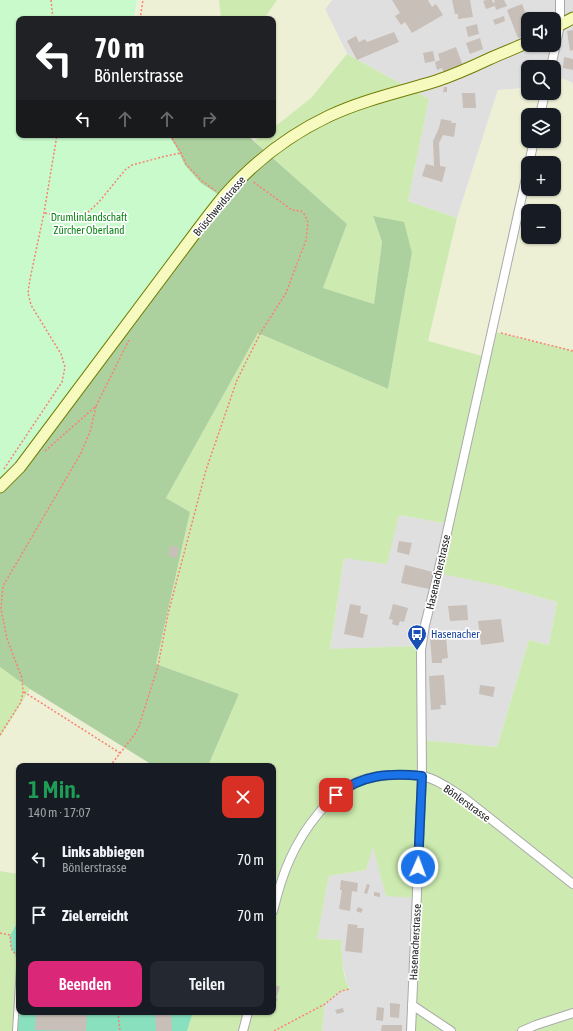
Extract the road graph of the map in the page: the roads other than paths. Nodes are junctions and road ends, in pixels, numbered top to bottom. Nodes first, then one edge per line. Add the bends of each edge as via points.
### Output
1 (560, 0) edge
2 (559, 12) edge
3 (573, 18) edge
4 (561, 24) edge
5 (521, 45) edge
6 (522, 196) edge
7 (0, 487) edge
8 (422, 776) junction
9 (573, 884) edge
10 (276, 898) edge
11 (412, 1005) junction
12 (573, 1013) edge
13 (16, 1015) edge
14 (247, 1015) edge
15 (15, 1031) edge
16 (243, 1031) edge
17 (411, 1031) edge
18 (452, 1031) edge
19 (522, 1031) edge

1 - 2 street
3 - 4 street
5 - 7 street, Brüschweidstrasse via 458,73 329,116 289,138 262,158 224,196 20,467
6 - 8 street, Hasenacherstrasse via 425,625 421,650
8 - 9 street, Bönlerstrasse via 450,788 463,797
8 - 10 street, Bönlerstrasse via 377,776 361,780 344,789 308,826 290,859
8 - 11 street, Hasenacherstrasse
11 - 17 street, Hasenacherstrasse
11 - 18 street
12 - 19 street
13 - 15 lane
14 - 16 street

